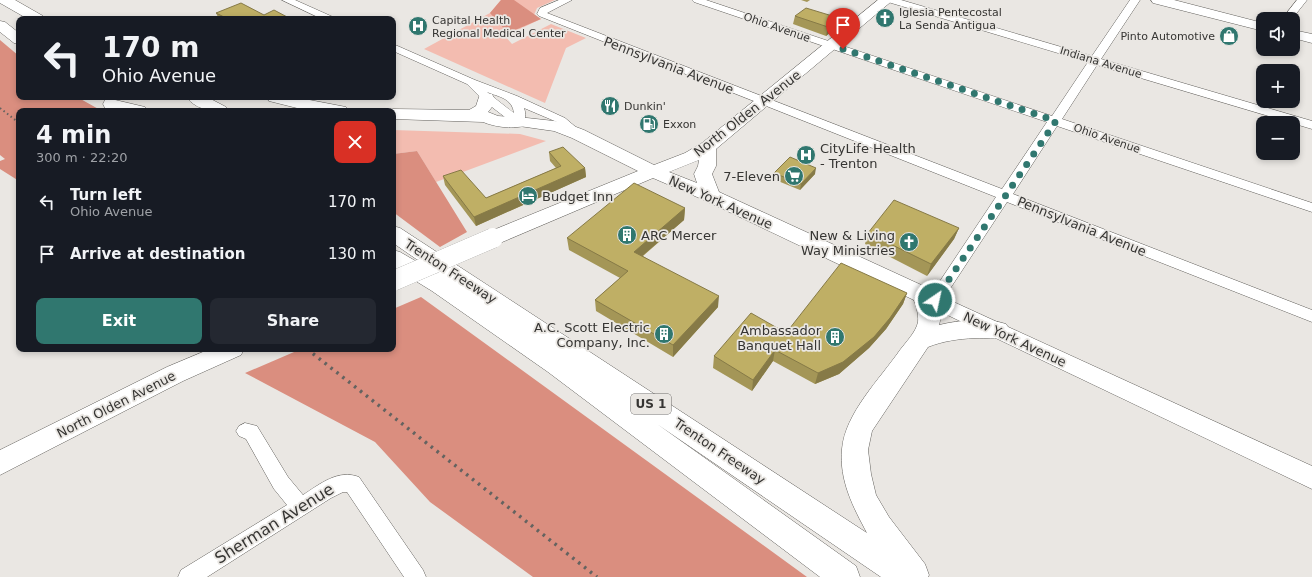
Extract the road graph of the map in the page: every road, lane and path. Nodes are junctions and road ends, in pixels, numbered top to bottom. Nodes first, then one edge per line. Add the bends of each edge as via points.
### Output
1 (5, 0) edge
2 (287, 0) edge
3 (567, 0) edge
4 (697, 0) edge
5 (886, 0) edge
6 (891, 0) edge
7 (1135, 0) edge
8 (1158, 0) edge
9 (1302, 0) edge
10 (1293, 12) edge
11 (33, 16) edge
12 (323, 16) edge
13 (0, 25) edge
14 (1256, 25) edge
15 (1300, 36) edge
16 (16, 38) edge
17 (1312, 39) edge
18 (832, 45) junction
19 (396, 48) edge
20 (1095, 60) junction
21 (471, 82) junction
22 (486, 98) junction
23 (513, 98) junction
24 (200, 100) edge
25 (287, 100) edge
26 (763, 102) junction
27 (111, 104) edge
28 (127, 108) edge
29 (215, 108) edge
30 (324, 108) edge
31 (396, 114) edge
32 (458, 117) junction
33 (495, 121) junction
34 (1056, 121) junction
35 (518, 122) junction
36 (396, 124) edge
37 (1312, 124) edge
38 (578, 134) junction
39 (708, 147) junction
40 (652, 171) junction
41 (711, 196) junction
42 (1005, 196) junction
43 (1312, 208) edge
44 (396, 235) edge
45 (396, 258) edge
46 (396, 280) edge
47 (929, 298) junction
48 (1312, 316) edge
49 (998, 330) junction
50 (920, 340) junction
51 (226, 352) edge
52 (245, 432) dead end
53 (0, 463) edge
54 (1312, 478) edge
55 (300, 506) junction
56 (188, 577) edge
57 (416, 577) edge
58 (845, 577) edge
59 (908, 577) edge
60 (916, 577) edge

1 - 11 main road
2 - 12 street
3 - 26 street, Pennsylvania Avenue via 541,13
4 - 18 street, Ohio Avenue
5 - 18 main road, North Olden Avenue
6 - 20 street, Indiana Avenue
7 - 20 street
8 - 14 main road
9 - 10 street
13 - 16 main road
15 - 17 main road
18 - 26 main road, North Olden Avenue
18 - 34 street, Ohio Avenue
19 - 21 street
20 - 34 street
20 - 37 street, Indiana Avenue
21 - 22 street
21 - 23 street
22 - 32 main road via 485,107 479,112
22 - 35 street via 503,108
23 - 35 street via 519,108
23 - 38 street via 561,120
24 - 29 main road
25 - 30 main road
26 - 39 main road, North Olden Avenue
26 - 42 street, Pennsylvania Avenue
27 - 28 main road
31 - 32 main road
32 - 33 main road via 486,117
33 - 35 main road
33 - 36 main road via 484,126
34 - 42 street
34 - 43 street, Ohio Avenue
35 - 38 main road, New York Avenue via 557,126
38 - 40 main road, New York Avenue
39 - 40 main road, North Olden Avenue via 691,157
39 - 41 main road via 704,174
40 - 41 main road, New York Avenue
40 - 46 main road, North Olden Avenue, bridge
41 - 47 main road, New York Avenue
42 - 47 street
42 - 48 street, Pennsylvania Avenue
44 - 59 main road, Trenton Freeway / US 1
45 - 58 main road, Trenton Freeway / US 1 via 557,365
47 - 49 street, New York Avenue
47 - 50 main road via 929,322
49 - 50 main road via 950,330
49 - 54 street, New York Avenue
50 - 60 main road via 864,422 855,450 860,490 866,504 879,527
51 - 53 main road, North Olden Avenue
52 - 55 street via 251,431 281,483
55 - 56 street, Sherman Avenue
55 - 57 street, Sherman Avenue via 341,483 352,483

